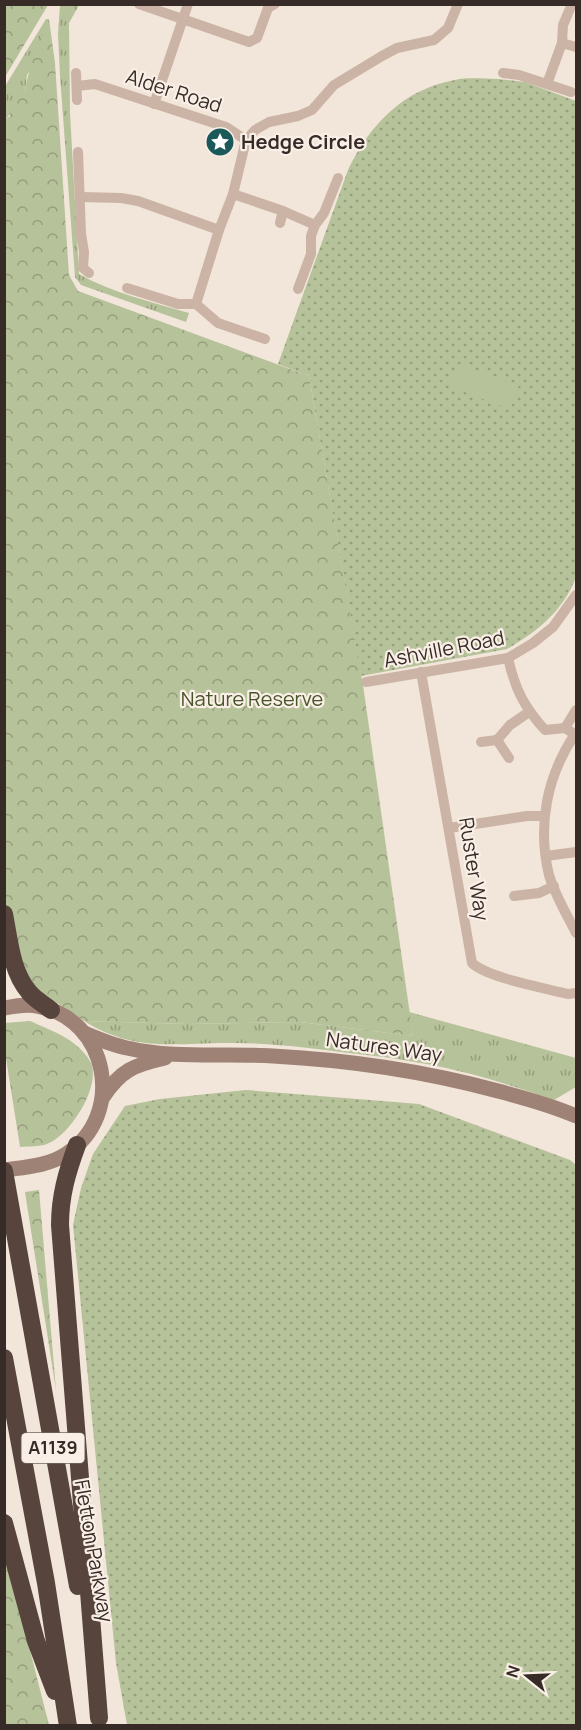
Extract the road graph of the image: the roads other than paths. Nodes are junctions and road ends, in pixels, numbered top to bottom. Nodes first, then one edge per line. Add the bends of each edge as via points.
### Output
1 (139, 4) edge
2 (188, 4) edge
3 (275, 4) edge
4 (458, 4) edge
5 (572, 4) edge
6 (182, 20) junction
7 (561, 43) junction
8 (576, 47) edge
9 (76, 73) dead end
10 (503, 73) dead end
11 (547, 84) junction
12 (77, 86) junction
13 (571, 92) dead end
14 (77, 100) dead end
15 (154, 104) junction
16 (246, 140) junction
17 (78, 152) dead end
18 (338, 178) dead end
19 (232, 194) junction
20 (81, 197) junction
21 (283, 211) junction
22 (280, 223) dead end
23 (315, 225) junction
24 (219, 230) junction
25 (89, 273) dead end
26 (127, 288) dead end
27 (298, 289) dead end
28 (196, 304) junction
29 (266, 339) dead end
30 (576, 595) edge
31 (508, 658) junction
32 (421, 672) junction
33 (366, 682) dead end
34 (576, 710) edge
35 (529, 712) junction
36 (565, 728) junction
37 (576, 735) edge
38 (497, 740) junction
39 (481, 742) dead end
40 (509, 758) dead end
41 (544, 816) junction
42 (449, 828) junction
43 (576, 852) edge
44 (546, 856) junction
45 (554, 886) junction
46 (514, 896) dead end
47 (4, 914) edge
48 (576, 933) edge
49 (576, 993) edge
50 (4, 1008) edge
51 (51, 1010) junction
52 (84, 1033) junction
53 (180, 1055) junction
54 (103, 1097) junction
55 (576, 1116) edge
56 (77, 1146) junction
57 (4, 1171) edge
58 (4, 1358) edge
59 (4, 1523) edge
60 (99, 1721) edge
61 (68, 1724) edge

1 - 6 street
2 - 6 street
3 - 6 street via 268,8 257,38 249,42
4 - 16 street via 448,28 434,40 397,48 334,85 312,110 269,122
5 - 7 street
6 - 15 street
7 - 8 street
7 - 11 street
9 - 12 street
10 - 11 street
11 - 13 street
12 - 14 street
12 - 15 street, Alder Road via 95,84
15 - 16 street, Alder Road via 226,127
16 - 19 street
17 - 20 street
18 - 23 street
19 - 21 street
19 - 24 street
20 - 24 street via 138,201
20 - 25 street via 82,268
21 - 22 street
21 - 23 street
23 - 27 street via 311,254
24 - 28 street
26 - 28 street via 178,304
28 - 29 street via 218,323
30 - 31 street, Ashville Road via 553,627
31 - 32 street, Ashville Road
31 - 35 street via 512,677
32 - 33 street, Ashville Road
32 - 42 street, Ruster Way
34 - 36 street
35 - 36 street via 545,730
35 - 38 street
36 - 37 street
37 - 41 street via 551,781
38 - 39 street
38 - 40 street
41 - 42 street
41 - 44 street
42 - 49 street, Ruster Way via 472,963 497,975
43 - 44 street
44 - 45 street
45 - 46 street via 539,893
45 - 48 street
47 - 51 highway via 21,981
50 - 51 street via 25,1005
51 - 52 street
52 - 53 street, Natures Way via 109,1044
52 - 54 street via 100,1063
53 - 54 street, Natures Way via 131,1067
53 - 55 street, Natures Way via 307,1058 447,1077
54 - 56 street via 94,1124
56 - 57 street via 46,1163
56 - 60 highway via 66,1174 60,1225
57 - 60 highway, Fletton Parkway / A1139
58 - 61 highway, A1139
59 - 61 highway via 36,1641

